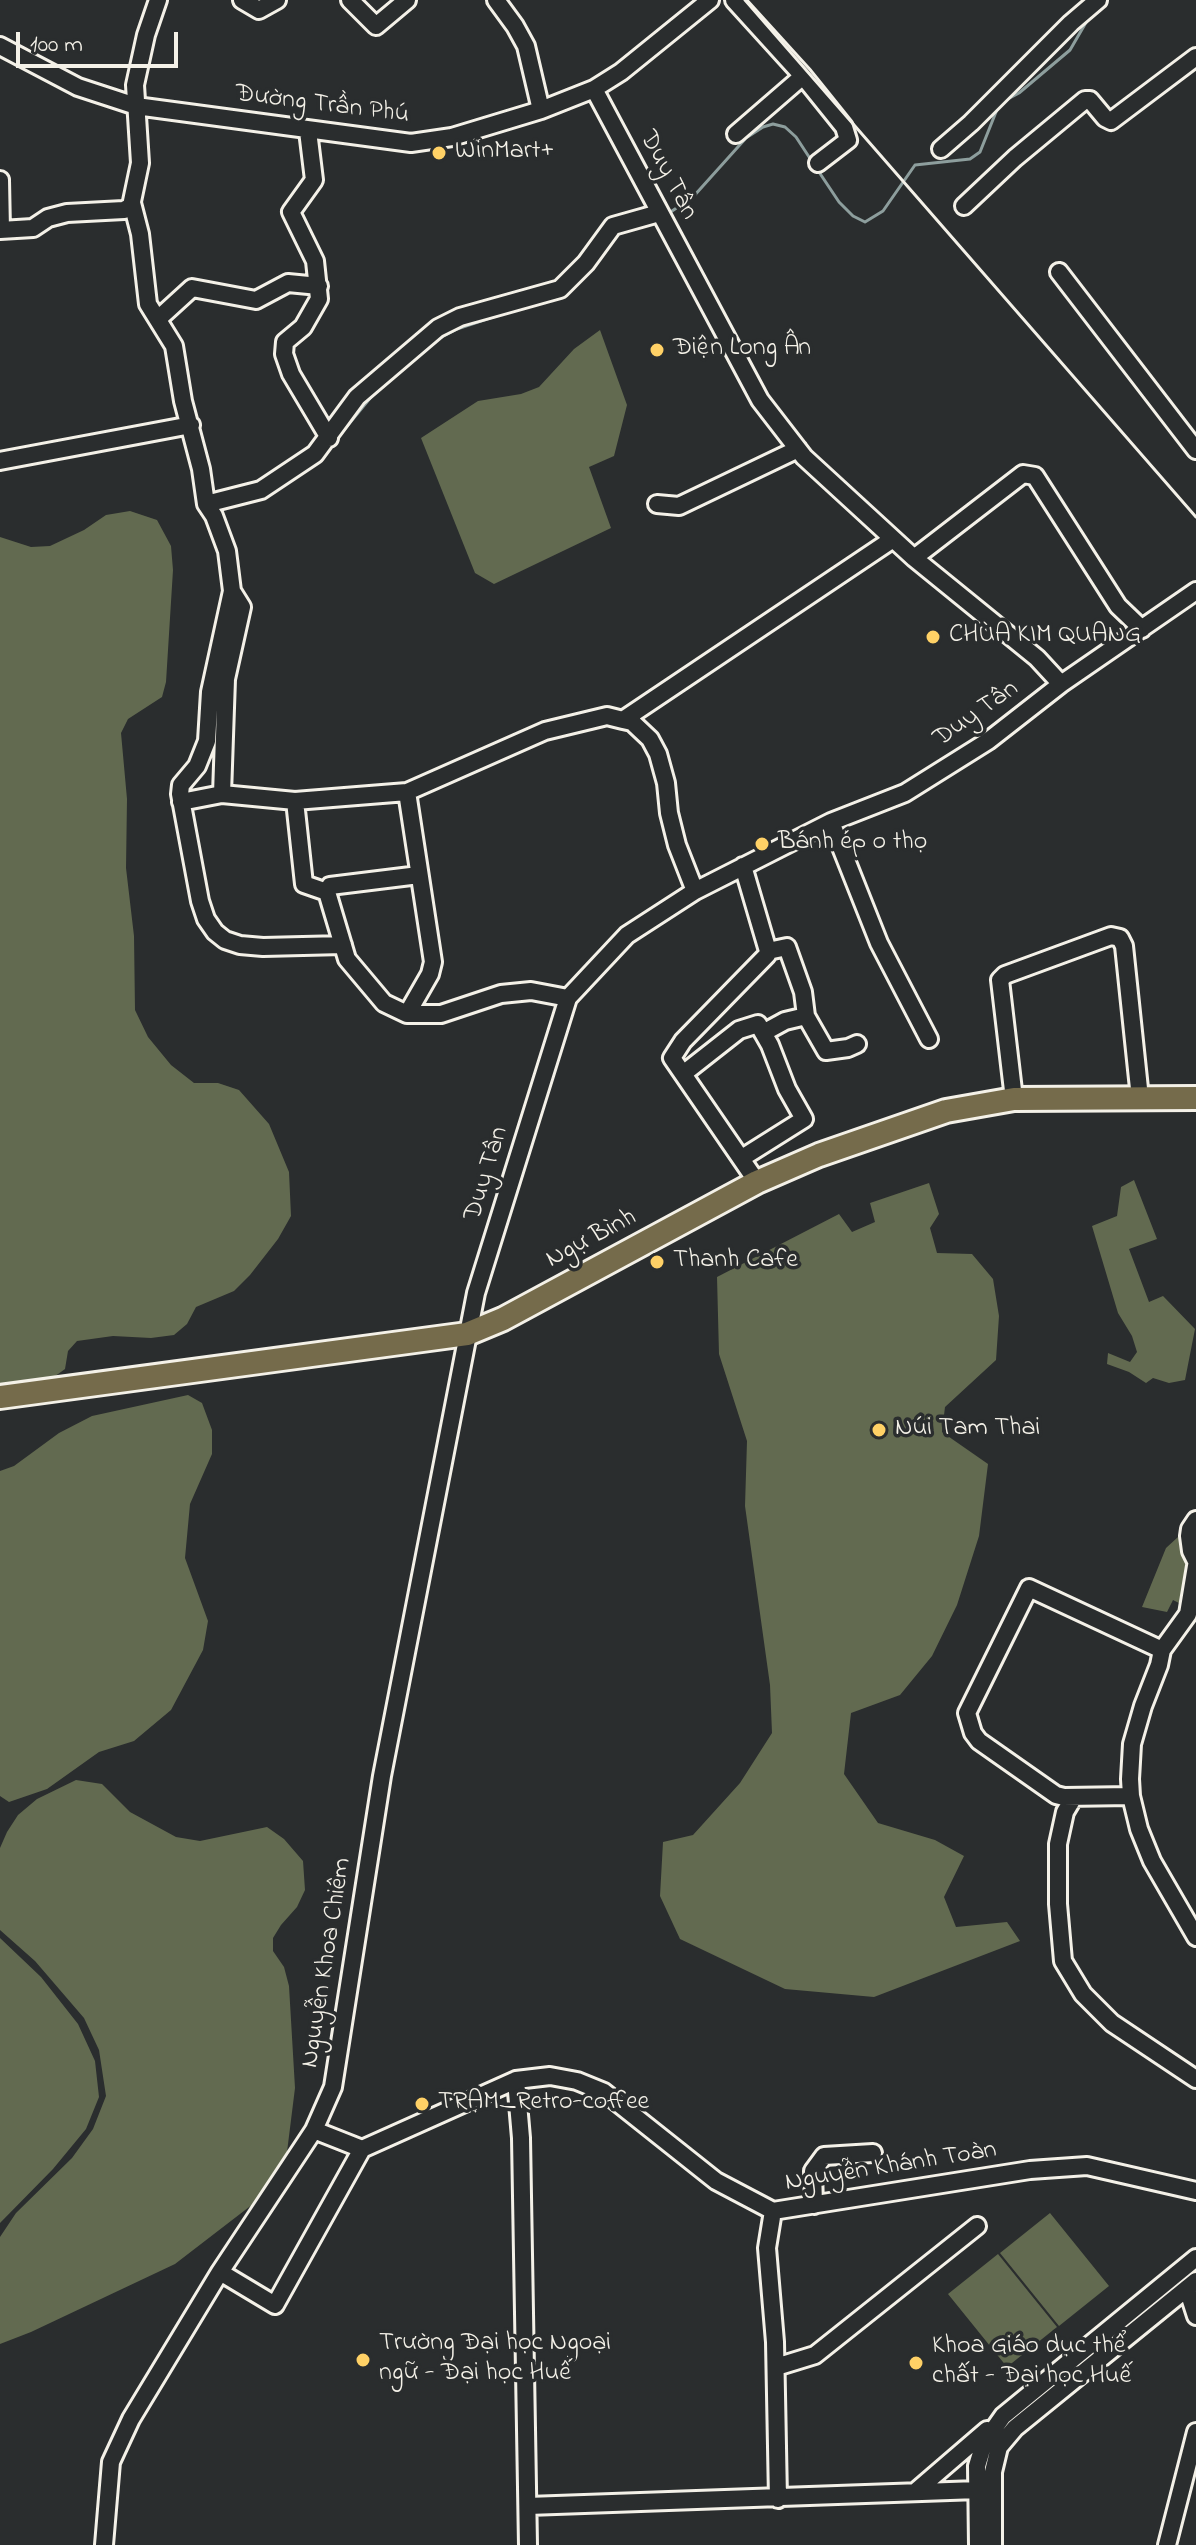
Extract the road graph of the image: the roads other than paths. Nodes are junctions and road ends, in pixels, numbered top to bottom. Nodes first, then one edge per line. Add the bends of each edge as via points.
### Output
1 (158, 0) edge
2 (242, 0) edge
3 (277, 0) edge
4 (350, 0) edge
5 (407, 0) edge
6 (496, 0) edge
7 (710, 0) edge
8 (734, 0) edge
9 (1098, 0) edge
10 (0, 46) edge
11 (1196, 57) edge
12 (803, 76) junction
13 (594, 89) junction
14 (136, 106) junction
15 (541, 110) junction
16 (308, 131) junction
17 (736, 134) dead end
18 (941, 149) dead end
19 (818, 163) dead end
20 (0, 180) edge
21 (132, 203) junction
22 (964, 206) dead end
23 (661, 216) junction
24 (1, 230) edge
25 (1059, 272) dead end
26 (319, 286) junction
27 (158, 319) junction
28 (191, 425) junction
29 (329, 438) junction
30 (798, 449) junction
31 (1196, 450) edge
32 (0, 461) edge
33 (657, 504) dead end
34 (208, 506) junction
35 (893, 539) junction
36 (914, 558) junction
37 (232, 591) junction
38 (1196, 591) edge
39 (1142, 629) junction
40 (1061, 684) junction
41 (623, 720) junction
42 (407, 792) junction
43 (222, 794) junction
44 (295, 801) junction
45 (181, 802) junction
46 (831, 822) junction
47 (743, 866) junction
48 (419, 875) junction
49 (695, 891) junction
50 (327, 892) junction
51 (343, 945) junction
52 (768, 951) junction
53 (568, 998) junction
54 (407, 1014) junction
55 (806, 1016) junction
56 (763, 1033) junction
57 (929, 1039) dead end
58 (857, 1044) dead end
59 (683, 1074) junction
60 (1140, 1098) junction
61 (1196, 1098) edge
62 (1014, 1099) junction
63 (742, 1158) junction
64 (757, 1182) junction
65 (467, 1334) junction
66 (0, 1397) edge
67 (1196, 1520) edge
68 (1196, 1563) edge
69 (1193, 1606) edge
70 (1162, 1650) junction
71 (1131, 1796) junction
72 (1074, 1797) junction
73 (1196, 1937) edge
74 (1196, 2079) edge
75 (516, 2080) junction
76 (314, 2130) junction
77 (362, 2149) junction
78 (873, 2153) dead end
79 (1196, 2191) edge
80 (814, 2205) junction
81 (773, 2211) junction
82 (977, 2226) dead end
83 (1196, 2258) edge
84 (220, 2272) junction
85 (1192, 2284) edge
86 (1196, 2316) edge
87 (776, 2367) junction
88 (1003, 2416) junction
89 (1196, 2432) edge
90 (992, 2445) junction
91 (978, 2490) junction
92 (915, 2492) junction
93 (778, 2499) junction
94 (528, 2506) junction
95 (986, 2537) edge
96 (104, 2545) edge
97 (528, 2545) edge
98 (1167, 2545) edge

1 - 14 street via 135,85
2 - 3 street via 259,10
4 - 5 street via 376,26
6 - 15 street via 526,46
7 - 13 street, Đường Trần Phú
8 - 12 street
9 - 18 street
10 - 14 street, Đường Trần Phú via 78,87
11 - 22 street via 1111,121 1085,100
12 - 17 street
12 - 19 street via 844,127 848,140
13 - 15 street, Đường Trần Phú
13 - 23 street, Duy Tân
14 - 16 street, Đường Trần Phú
14 - 21 street via 141,141
15 - 16 street, Đường Trần Phú via 434,141
16 - 26 street via 314,180 291,212 315,261
20 - 24 street
21 - 24 street via 124,210 67,213 33,228
21 - 27 street via 148,304
23 - 29 street via 609,229 560,289 438,328 357,397
23 - 30 street, Duy Tân via 760,400
25 - 31 street
26 - 27 street via 288,283 256,300 192,288
26 - 29 street via 319,299 303,327 285,342 284,354
27 - 28 street via 174,346
28 - 32 street
28 - 34 street
29 - 34 street via 315,454 261,490
30 - 33 street via 679,506
30 - 35 street, Duy Tân
34 - 37 street via 227,551
35 - 36 street, Duy Tân
35 - 41 street
36 - 39 street via 1023,474 1035,476 1118,606
36 - 40 street, Duy Tân
37 - 43 street via 242,607 226,679
37 - 45 street via 210,692 207,741 197,766 181,785
38 - 39 street
39 - 40 street
40 - 46 street, Duy Tân via 988,741 905,793
41 - 42 street via 607,716 545,731
41 - 49 street via 650,739 658,754 677,845
42 - 44 street
42 - 48 street
43 - 44 street
43 - 45 street
44 - 50 street via 304,884
45 - 51 street via 200,901 215,932 240,945
46 - 47 street, Duy Tân
46 - 57 street via 879,943
47 - 49 street, Duy Tân
47 - 52 street
48 - 50 street via 330,886
48 - 54 street via 433,962
49 - 53 street, Duy Tân via 627,935
50 - 51 street
51 - 54 street via 347,959 384,1003
52 - 55 street via 787,947
52 - 59 street via 683,1041 672,1058
53 - 54 street via 531,991 488,997 441,1014
53 - 65 street, Duy Tân
55 - 56 street
55 - 58 street via 826,1051
56 - 59 street via 758,1024 739,1030
56 - 63 street via 804,1119
59 - 63 street
60 - 61 highway, Ngự Bình
60 - 62 highway, Ngự Bình
60 - 62 street via 1124,946 1111,936 1000,980
62 - 64 highway, Ngự Bình via 946,1111
63 - 64 street
64 - 65 highway, Ngự Bình
65 - 66 highway, Ngự Bình
65 - 76 street, Nguyễn Khoa Chiêm via 382,1776 333,2087
67 - 68 street via 1189,1536
68 - 69 street
69 - 70 street
70 - 71 street via 1132,1744
70 - 72 street via 1029,1588 969,1706 968,1720 988,1749 1056,1795
71 - 72 street
71 - 73 street via 1152,1861
72 - 74 street via 1058,1844 1063,1961 1083,1994 1112,2023
75 - 77 street, Nguyễn Khánh Toàn
75 - 81 street, Nguyễn Khánh Toàn via 550,2076 604,2092 716,2181
75 - 94 street
76 - 77 street
76 - 84 street, Nguyễn Khoa Chiêm
77 - 84 street via 275,2305
78 - 80 street via 824,2156 813,2171
79 - 80 street, Nguyễn Khánh Toàn via 1087,2166 1030,2170
80 - 81 street, Nguyễn Khánh Toàn
81 - 87 street via 767,2248
82 - 87 street via 815,2355
83 - 88 street
84 - 96 street, Nguyễn Khoa Chiêm via 131,2419 111,2462
85 - 86 street
85 - 90 street
87 - 93 street
88 - 90 street
88 - 92 street
89 - 98 street
90 - 91 street via 977,2466
90 - 95 street
91 - 92 street
91 - 95 street
92 - 93 street
93 - 94 street
94 - 97 street

